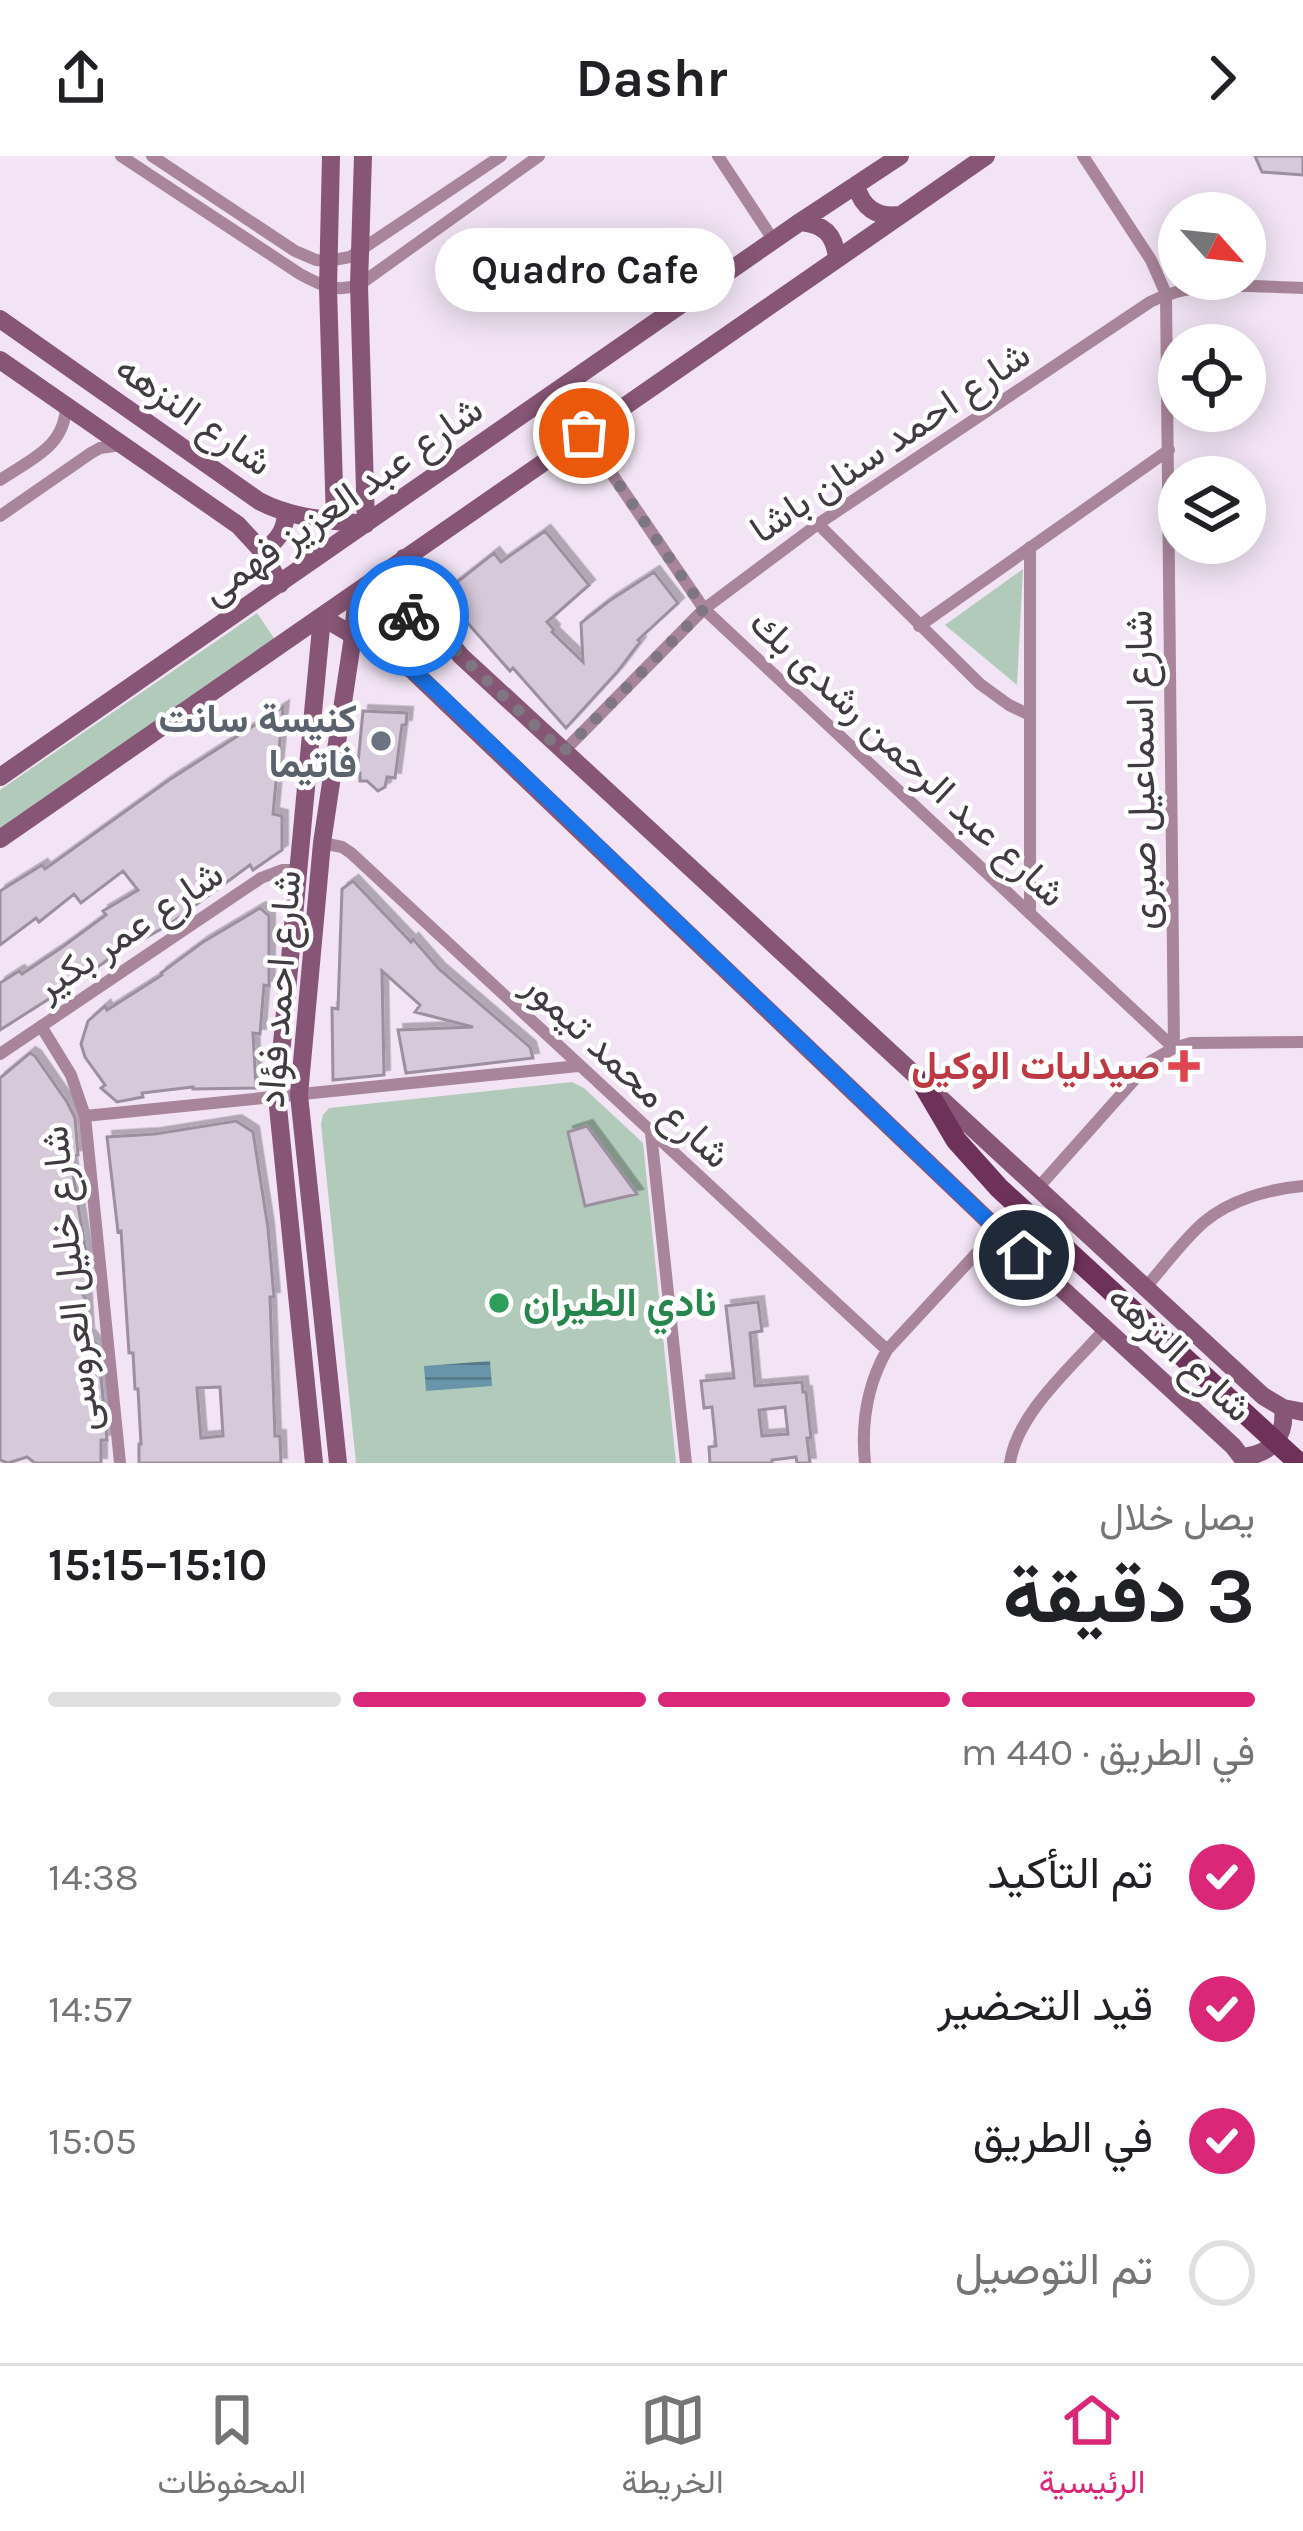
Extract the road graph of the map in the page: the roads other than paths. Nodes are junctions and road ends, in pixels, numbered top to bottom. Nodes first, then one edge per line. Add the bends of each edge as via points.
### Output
1 (121, 156) edge
2 (152, 156) edge
3 (331, 156) edge
4 (363, 156) edge
5 (501, 156) edge
6 (539, 156) edge
7 (718, 156) edge
8 (900, 156) edge
9 (986, 156) edge
10 (1083, 156) edge
11 (856, 185) junction
12 (901, 214) junction
13 (800, 222) junction
14 (774, 241) junction
15 (360, 252) junction
16 (837, 257) junction
17 (328, 261) junction
18 (1158, 276) edge
19 (359, 285) junction
20 (1266, 287) edge
21 (328, 288) junction
22 (1303, 288) edge
23 (1158, 298) edge
24 (1166, 300) edge
25 (0, 319) edge
26 (0, 360) edge
27 (66, 406) junction
28 (584, 433) junction
29 (123, 445) junction
30 (1168, 450) junction
31 (0, 480) edge
32 (286, 514) junction
33 (0, 516) edge
34 (335, 521) junction
35 (366, 524) junction
36 (818, 524) junction
37 (1030, 547) junction
38 (262, 551) junction
39 (404, 558) junction
40 (280, 584) junction
41 (357, 592) junction
42 (704, 609) junction
43 (424, 613) junction
44 (322, 617) junction
45 (919, 626) junction
46 (353, 636) junction
47 (393, 656) junction
48 (1030, 715) junction
49 (563, 752) junction
50 (0, 777) edge
51 (0, 839) edge
52 (322, 843) junction
53 (297, 870) junction
54 (1030, 914) junction
55 (41, 1026) junction
56 (1303, 1042) edge
57 (1174, 1048) junction
58 (0, 1054) edge
59 (578, 1066) junction
60 (923, 1084) junction
61 (298, 1095) junction
62 (277, 1097) junction
63 (85, 1116) junction
64 (651, 1133) junction
65 (1303, 1186) edge
66 (1037, 1189) junction
67 (998, 1230) junction
68 (1145, 1288) junction
69 (1105, 1330) junction
70 (887, 1350) junction
71 (1293, 1410) edge
72 (1245, 1460) edge
73 (120, 1463) edge
74 (314, 1463) edge
75 (338, 1463) edge
76 (686, 1463) edge
77 (865, 1463) edge
78 (1010, 1463) edge
79 (1299, 1463) edge

1 - 21 street
2 - 17 street via 295,251
3 - 17 main road
4 - 15 main road
5 - 15 street
6 - 19 street
7 - 14 street
8 - 11 main road, شارع عبد العزيز فهمى
9 - 12 main road
10 - 18 street, شارع اسماعيل صبرى
11 - 12 main road via 876,214
11 - 13 main road, شارع عبد العزيز فهمى
12 - 16 main road
13 - 14 main road, شارع عبد العزيز فهمى
13 - 16 main road via 827,230
14 - 35 main road, شارع عبد العزيز فهمى
15 - 17 street
15 - 19 main road
16 - 28 main road
17 - 21 main road
19 - 21 street
19 - 35 main road
20 - 22 street, شارع احمد سنان باشا
21 - 34 main road
23 - 36 street, شارع احمد سنان باشا
24 - 30 street, شارع اسماعيل صبرى
25 - 32 main road, شارع النزهه via 238,489
26 - 27 main road, شارع النزهه
27 - 29 main road, شارع النزهه
27 - 31 street via 55,442
28 - 39 main road
28 - 42 street, شارع عبد الرحمن رشدى بك
29 - 33 street via 91,453
29 - 38 main road, شارع النزهه via 238,525
30 - 37 street
30 - 57 street, شارع اسماعيل صبرى
32 - 34 main road, شارع النزهه
32 - 38 main road via 281,533
34 - 35 main road, شارع النزهه
35 - 40 main road, شارع عبد العزيز فهمى
36 - 42 street, شارع احمد سنان باشا
36 - 45 street
37 - 45 street
37 - 48 street
38 - 40 main road, شارع النزهه
39 - 41 main road
39 - 43 main road, شارع النزهه
40 - 50 main road, شارع عبد العزيز فهمى
41 - 44 main road
41 - 46 main road, شارع احمد فؤاد
42 - 49 street, شارع احمد سنان باشا
42 - 54 street, شارع عبد الرحمن رشدى بك
43 - 47 main road via 395,626
43 - 49 main road, شارع النزهه
44 - 46 main road, شارع النزهه
44 - 51 main road
44 - 53 main road, شارع احمد فؤاد
45 - 48 street via 980,684
46 - 47 main road, شارع النزهه
46 - 52 main road, شارع احمد فؤاد
47 - 67 main road, شارع النزهه
48 - 54 street
49 - 60 main road, شارع النزهه
52 - 59 street, شارع محمد تيمور via 351,854
52 - 61 main road, شارع احمد فؤاد
53 - 55 street, شارع عمر بكير via 261,878
53 - 62 main road, شارع احمد فؤاد
54 - 57 street, شارع عبد الرحمن رشدى بك
55 - 58 street, شارع عمر بكير
55 - 63 street, شارع خليل العروسى
56 - 57 street
57 - 66 street via 1151,1061
59 - 61 street
59 - 64 street, شارع محمد تيمور
60 - 66 main road, شارع النزهه
60 - 79 main road via 973,1162
61 - 62 street
61 - 75 main road, شارع احمد فؤاد
62 - 63 street
62 - 74 main road, شارع احمد فؤاد
63 - 73 street, شارع خليل العروسى
64 - 70 street, شارع محمد تيمور
64 - 76 street
65 - 68 street via 1241,1200 1204,1222
66 - 68 main road, شارع النزهه
67 - 69 main road, شارع النزهه
67 - 70 street
68 - 71 main road, شارع النزهه via 1263,1396
69 - 72 main road, شارع النزهه
69 - 78 street via 1029,1416
70 - 77 street via 869,1393
71 - 72 main road via 1271,1448

